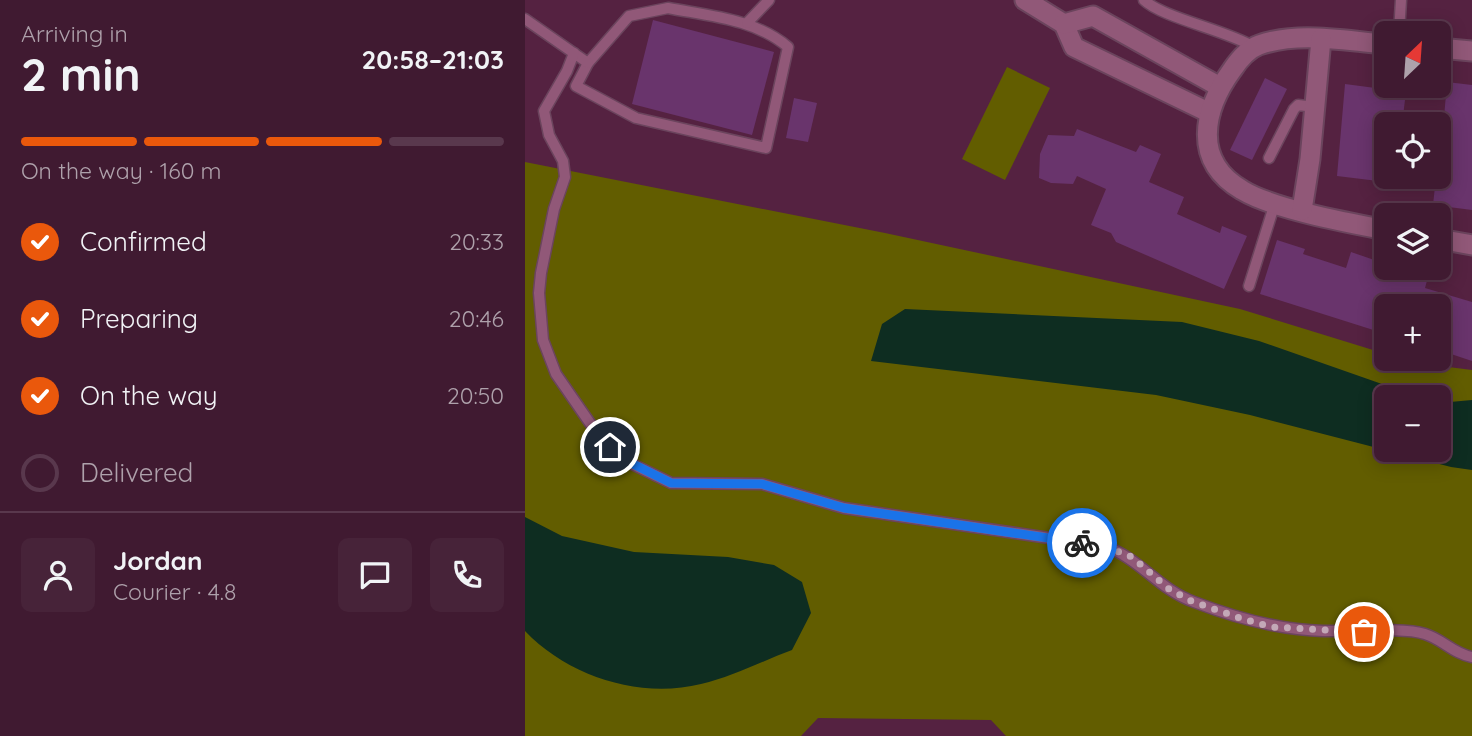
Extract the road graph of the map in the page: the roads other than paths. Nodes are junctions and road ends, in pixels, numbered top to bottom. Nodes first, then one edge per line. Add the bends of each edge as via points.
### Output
1 (769, 0) edge
2 (1025, 0) edge
3 (1144, 0) edge
4 (1401, 0) edge
5 (525, 19) edge
6 (1400, 21) edge
7 (747, 23) junction
8 (1064, 24) junction
9 (1321, 39) junction
10 (1374, 43) edge
11 (1254, 47) junction
12 (1451, 49) edge
13 (1472, 51) edge
14 (574, 53) junction
15 (588, 63) junction
16 (1220, 87) junction
17 (1315, 107) junction
18 (1210, 113) junction
19 (1269, 158) dead end
20 (1275, 204) junction
21 (1302, 210) junction
22 (1374, 227) edge
23 (1451, 241) edge
24 (1472, 245) edge
25 (1249, 286) dead end
26 (1472, 657) edge

1 - 7 lane
2 - 8 street
3 - 11 lane
4 - 6 lane
5 - 14 lane
7 - 15 lane via 669,8 629,16
7 - 15 lane via 789,47 766,148 636,118 576,86
8 - 16 street via 1093,16
8 - 18 street via 1075,47
9 - 10 street
9 - 11 street via 1292,38
9 - 17 street
11 - 16 street
12 - 13 street
14 - 15 lane
14 - 26 lane via 544,111 565,177 541,273 541,327 556,374 591,426 627,461 671,483 762,484 844,508 1104,546 1132,557 1152,578 1191,601 1243,619 1320,631 1424,633
16 - 18 street
17 - 19 lane via 1298,105 1294,109
17 - 21 street
18 - 20 street via 1208,147 1215,163 1242,191
20 - 21 street
20 - 25 lane
21 - 22 street
23 - 24 street

